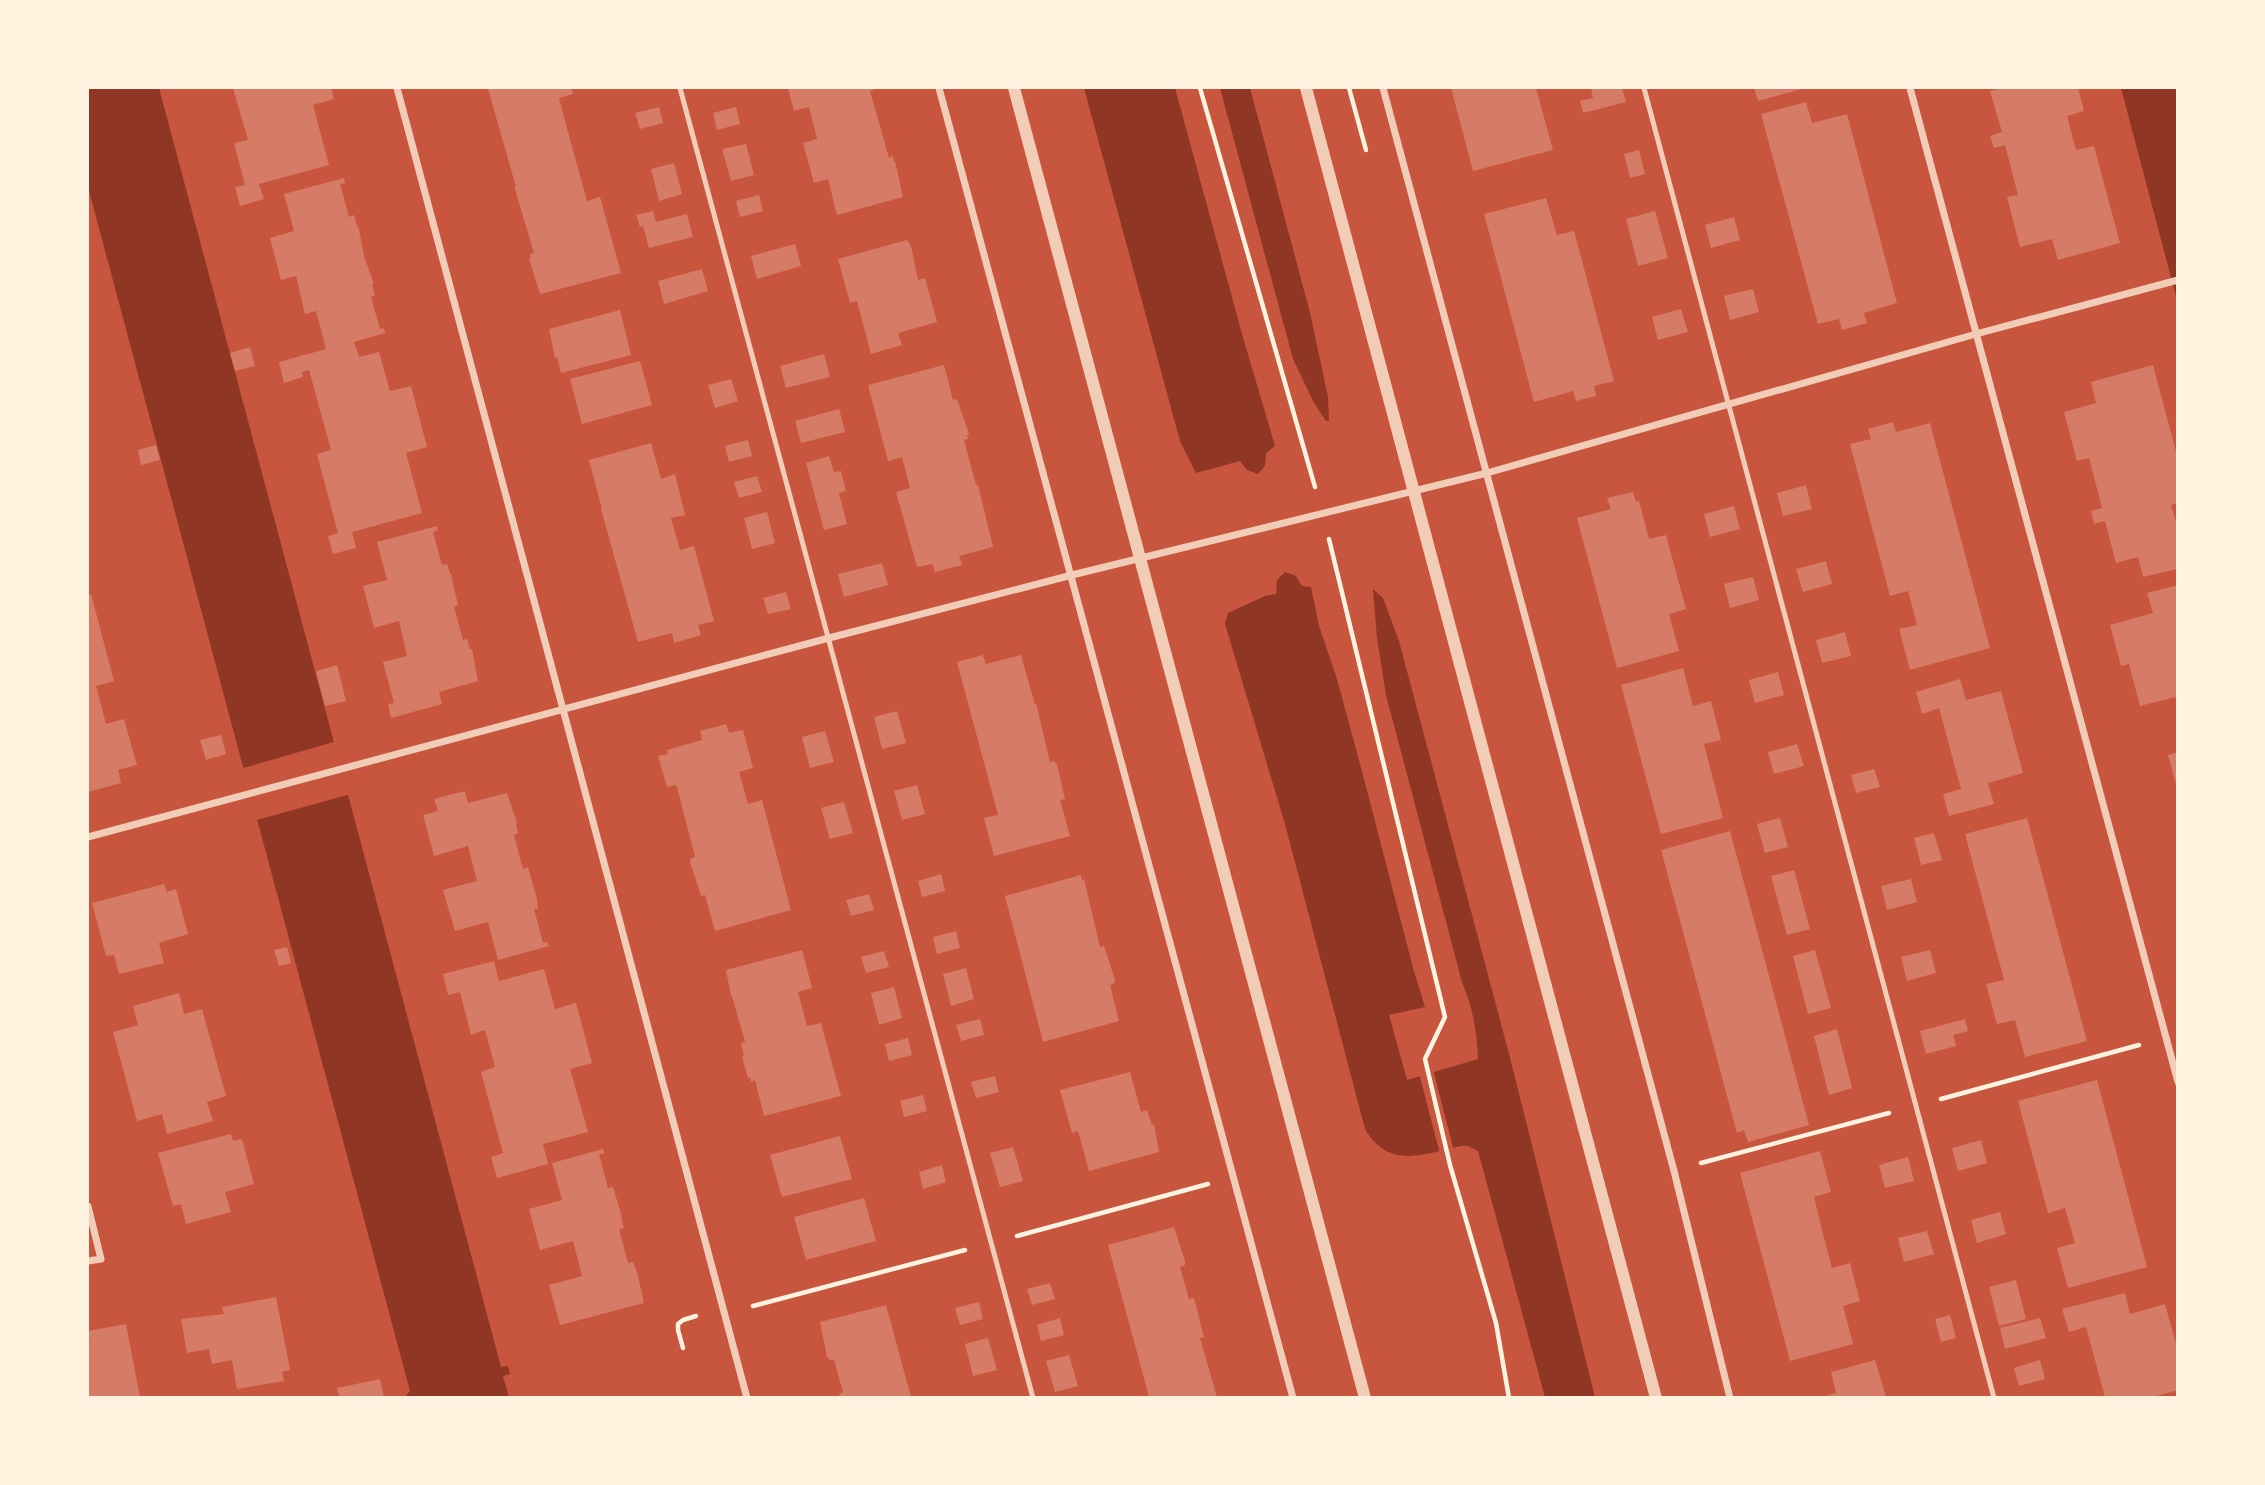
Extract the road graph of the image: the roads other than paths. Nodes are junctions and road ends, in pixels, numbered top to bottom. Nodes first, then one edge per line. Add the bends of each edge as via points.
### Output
1 (397, 88) edge
2 (680, 88) edge
3 (939, 88) edge
4 (1014, 88) edge
5 (1306, 88) edge
6 (1383, 88) edge
7 (1644, 88) edge
8 (1910, 88) edge
9 (2178, 280) edge
10 (1976, 334) junction
11 (1729, 405) junction
12 (1487, 473) junction
13 (1414, 490) junction
14 (1139, 559) junction
15 (1072, 575) junction
16 (829, 638) junction
17 (562, 709) junction
18 (88, 837) edge
19 (2178, 1082) edge
20 (88, 1206) edge
21 (88, 1261) edge
22 (747, 1398) edge
23 (1033, 1398) edge
24 (1293, 1398) edge
25 (1365, 1398) edge
26 (1656, 1398) edge
27 (1730, 1398) edge
28 (1994, 1398) edge

1 - 17 street
2 - 16 lane
3 - 15 street
4 - 14 street
5 - 13 street
6 - 12 street
7 - 11 lane
8 - 10 street
9 - 10 street
10 - 11 street
10 - 19 street
11 - 12 street
11 - 28 lane
12 - 13 street
12 - 27 street
13 - 14 street
13 - 26 street
14 - 15 street
14 - 25 street
15 - 16 street
15 - 24 street
16 - 17 street
16 - 23 lane
17 - 18 street
17 - 22 street
20 - 21 street via 101,1259

